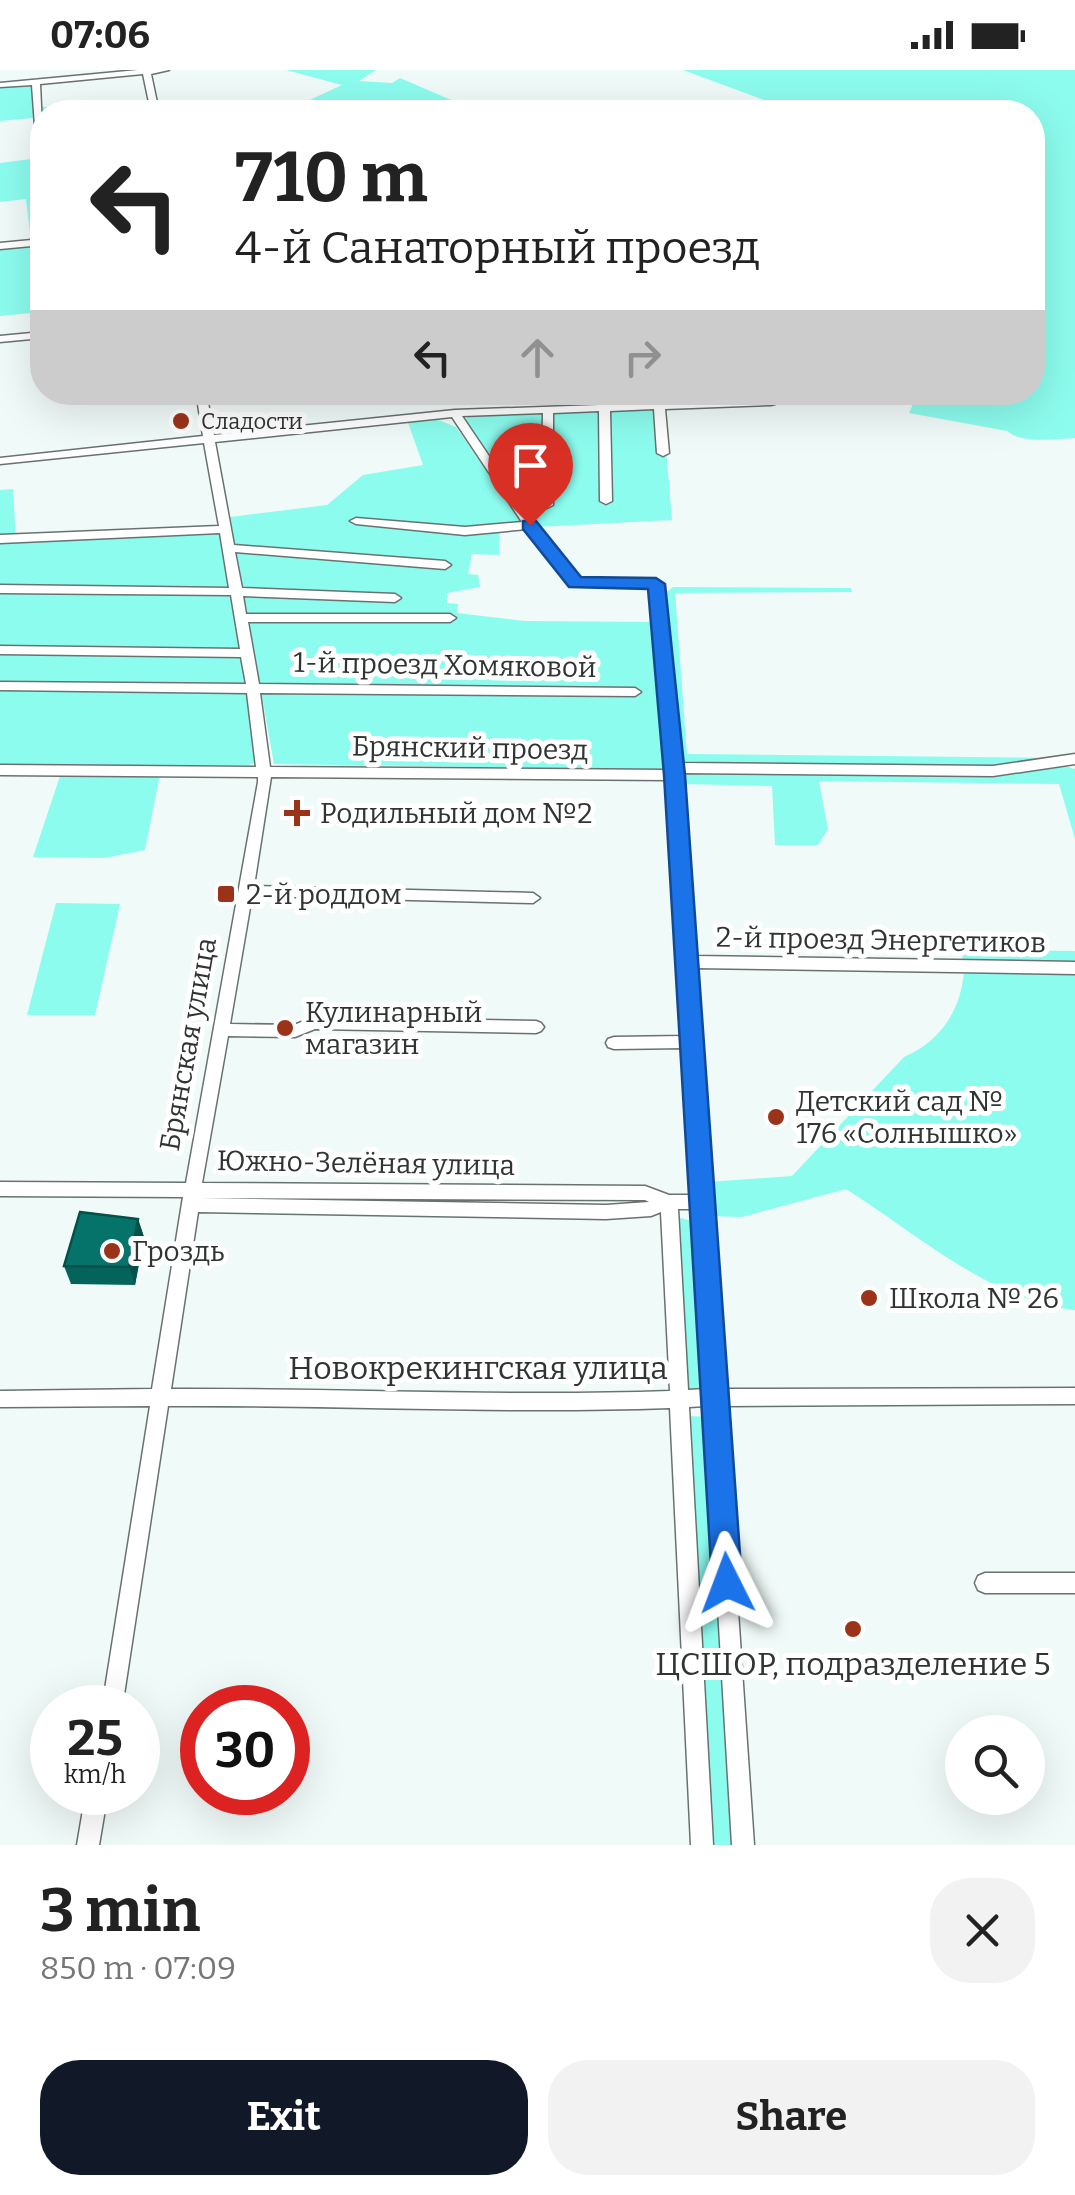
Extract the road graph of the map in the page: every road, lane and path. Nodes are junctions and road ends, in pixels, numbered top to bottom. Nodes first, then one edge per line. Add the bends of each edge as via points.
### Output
1 (166, 70) edge
2 (147, 71) edge
3 (36, 81) junction
4 (0, 84) edge
5 (37, 100) edge
6 (153, 100) edge
7 (30, 243) edge
8 (0, 246) edge
9 (30, 335) edge
10 (0, 339) edge
11 (203, 405) edge
12 (604, 405) joint
13 (659, 405) edge
14 (548, 408) junction
15 (455, 413) junction
16 (209, 436) junction
17 (663, 453) dead end
18 (0, 461) edge
19 (606, 501) dead end
20 (547, 504) dead end
21 (356, 521) dead end
22 (530, 525) junction
23 (224, 529) junction
24 (0, 540) edge
25 (227, 548) junction
26 (444, 565) dead end
27 (0, 589) edge
28 (234, 592) junction
29 (395, 598) dead end
30 (239, 618) junction
31 (450, 618) dead end
32 (0, 650) edge
33 (248, 652) junction
34 (0, 686) edge
35 (253, 687) junction
36 (635, 692) dead end
37 (1075, 759) edge
38 (0, 770) edge
39 (266, 770) junction
40 (674, 772) junction
41 (245, 892) junction
42 (533, 898) dead end
43 (686, 962) junction
44 (1075, 968) edge
45 (536, 1027) dead end
46 (223, 1030) junction
47 (690, 1042) junction
48 (614, 1043) dead end
49 (0, 1189) edge
50 (192, 1196) junction
51 (670, 1202) junction
52 (700, 1206) junction
53 (1075, 1396) edge
54 (163, 1398) junction
55 (716, 1398) junction
56 (2, 1399) edge
57 (680, 1399) junction
58 (985, 1583) dead end
59 (1075, 1583) edge
60 (116, 1685) edge
61 (94, 1815) edge
62 (88, 1845) edge
63 (702, 1845) edge
64 (743, 1845) edge

1 - 2 street
2 - 3 street
2 - 6 street
3 - 4 street
3 - 5 street
7 - 8 street
9 - 10 street
11 - 16 street, Брянская улица
12 - 14 street
12 - 19 street
13 - 17 street
14 - 15 street
14 - 20 street
15 - 16 street
15 - 22 street
16 - 18 street
16 - 23 street, Брянская улица
21 - 22 street via 465,531
22 - 40 street via 576,583 656,584
23 - 24 street
23 - 25 street, Брянская улица
25 - 26 street
25 - 28 street, Брянская улица
27 - 28 street
28 - 29 street
28 - 30 street, Брянская улица
30 - 31 street
30 - 33 street, Брянская улица
32 - 33 street
33 - 35 street, Брянская улица
34 - 35 street, 1-й проезд Хомяковой
35 - 36 street, 1-й проезд Хомяковой
35 - 39 street, Брянская улица
37 - 40 street, Брянский проезд via 994,771
38 - 39 street, Брянский проезд
39 - 40 street, Брянский проезд
39 - 41 street, Брянская улица
40 - 43 street
41 - 42 street
41 - 46 street, Брянская улица
43 - 44 street, 2-й проезд Энергетиков
43 - 47 street
45 - 46 street via 314,1022 295,1031
46 - 50 street, Брянская улица
47 - 48 street
47 - 52 street
49 - 50 street, Южно-Зелёная улица
50 - 51 street, Южно-Зелёная улица via 606,1212
50 - 54 street, Брянская улица
51 - 52 street, Южно-Зелёная улица
51 - 57 street
52 - 55 street
53 - 55 street, Новокрекингская улица
54 - 56 street, Новокрекингская улица
54 - 57 street, Новокрекингская улица
54 - 60 street, Брянская улица
55 - 57 street, Новокрекингская улица
55 - 64 street
57 - 63 street
58 - 59 street
61 - 62 street

